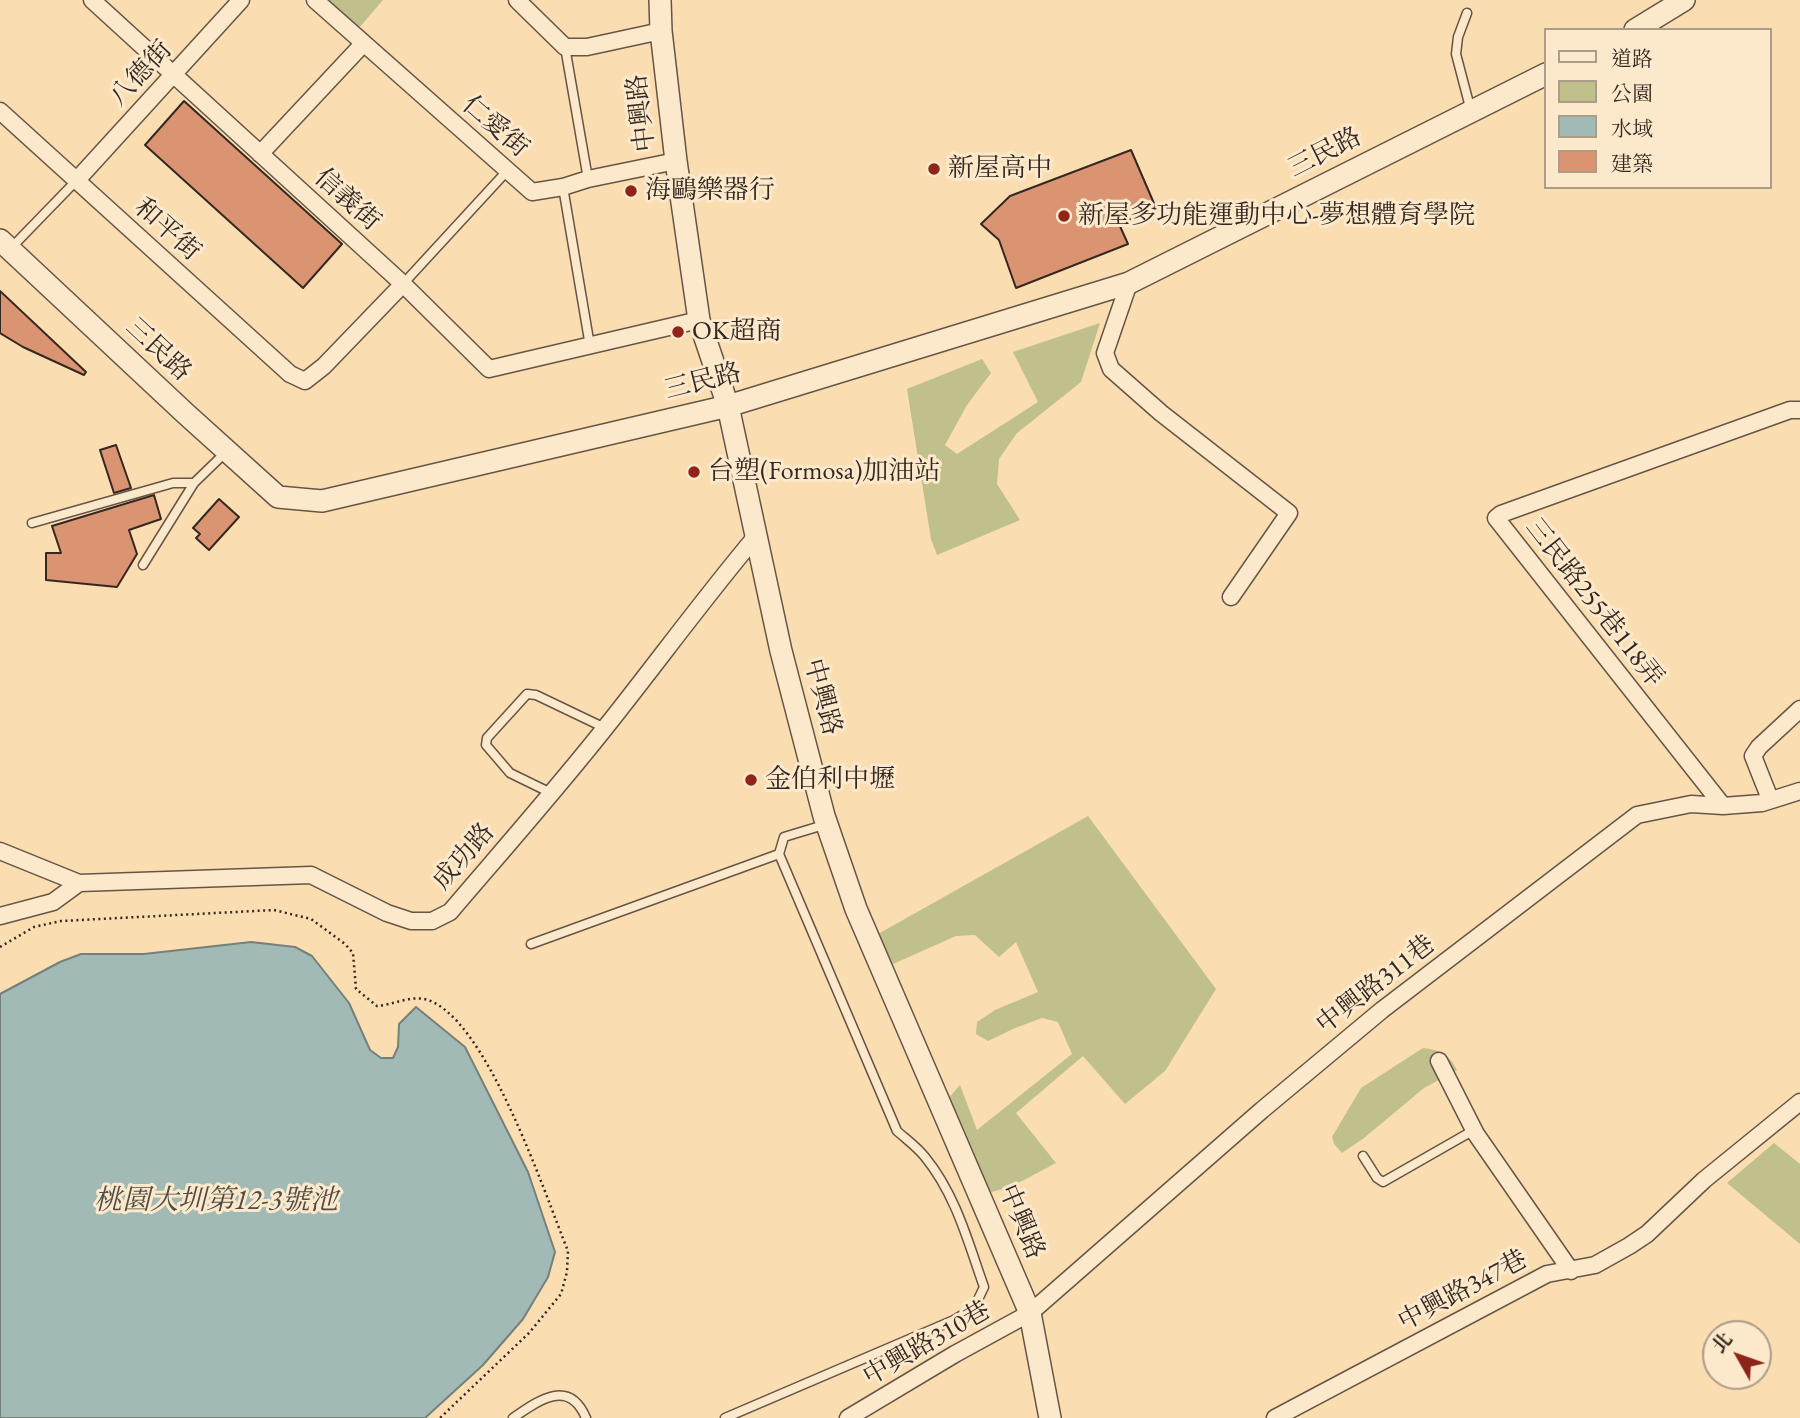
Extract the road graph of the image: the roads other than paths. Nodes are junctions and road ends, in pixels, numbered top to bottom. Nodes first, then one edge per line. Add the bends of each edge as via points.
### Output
1 (92, 0) edge
2 (242, 0) edge
3 (315, 0) edge
4 (517, 0) edge
5 (660, 0) edge
6 (1684, 0) edge
7 (1466, 13) dead end
8 (1638, 28) edge
9 (661, 31) junction
10 (363, 44) junction
11 (565, 47) junction
12 (1545, 74) edge
13 (173, 76) junction
14 (0, 111) edge
15 (1471, 111) junction
16 (260, 155) junction
17 (676, 161) junction
18 (507, 171) junction
19 (588, 179) junction
20 (76, 181) junction
21 (563, 187) junction
22 (5, 245) edge
23 (1129, 283) junction
24 (403, 284) junction
25 (699, 320) junction
26 (590, 346) junction
27 (728, 406) junction
28 (1800, 410) edge
29 (227, 451) junction
30 (194, 483) junction
31 (32, 523) dead end
32 (757, 536) junction
33 (143, 565) dead end
34 (1231, 597) dead end
35 (1800, 709) edge
36 (605, 728) junction
37 (1800, 791) edge
38 (551, 793) junction
39 (1770, 799) junction
40 (1723, 807) junction
41 (827, 824) junction
42 (0, 851) edge
43 (779, 854) junction
44 (79, 883) junction
45 (0, 916) edge
46 (531, 944) dead end
47 (1439, 1061) dead end
48 (1800, 1102) edge
49 (1474, 1130) junction
50 (1363, 1156) dead end
51 (1571, 1271) junction
52 (1030, 1313) junction
53 (513, 1418) edge
54 (586, 1418) edge
55 (725, 1418) edge
56 (848, 1418) edge
57 (1051, 1418) edge
58 (1275, 1418) edge

1 - 13 street, 信義街
2 - 13 street, 八德街
3 - 10 street, 仁愛街
4 - 11 street
5 - 9 street, 中興路
6 - 8 street
7 - 15 lane via 1455,54
9 - 11 street via 587,47
9 - 17 street, 中興路
10 - 16 street
10 - 18 street, 仁愛街
11 - 19 lane
12 - 15 street, 三民路
13 - 16 street, 信義街
13 - 20 street, 八德街
14 - 20 street, 和平街
15 - 23 street, 三民路
16 - 24 street, 信義街
17 - 19 street, 仁愛街
17 - 25 street, 中興路
18 - 21 street, 仁愛街 via 532,192
18 - 24 lane
19 - 21 street, 仁愛街
20 - 22 lane
20 - 24 street, 和平街 via 290,374 305,381
21 - 26 lane
22 - 29 street, 三民路
23 - 27 street, 三民路
23 - 34 street via 1104,353 1111,369 1289,513
24 - 26 street, 信義街 via 489,369
25 - 26 street
25 - 27 street, 中興路
27 - 29 street, 三民路 via 322,501 278,497
27 - 32 street, 中興路
28 - 40 street, 三民路255巷118弄 via 1496,518
29 - 30 lane
30 - 31 lane via 173,483
30 - 33 lane
32 - 36 street, 成功路
32 - 41 street, 中興路 via 781,651
35 - 39 street via 1753,757
36 - 38 street, 成功路
36 - 38 lane via 527,694 486,738 486,745 510,773
37 - 39 street, 中興路311巷
38 - 44 street, 成功路 via 450,912 432,922 387,913 311,875
39 - 40 street, 中興路311巷
40 - 52 street, 中興路311巷 via 1692,804 1636,815 1382,1010
41 - 43 lane via 784,837
41 - 52 street, 中興路 via 856,909
42 - 44 street, 成功路
43 - 46 lane
43 - 55 lane via 897,1131 924,1156 948,1189 984,1287 974,1308 954,1320
44 - 45 street via 53,902
47 - 49 street
48 - 51 street, 中興路347巷 via 1704,1180 1647,1234 1595,1265
49 - 50 lane via 1384,1182
49 - 51 street
51 - 58 street, 中興路347巷 via 1547,1274
52 - 56 street, 中興路310巷
52 - 57 street, 中興路
53 - 54 lane via 533,1404 560,1395 574,1398

